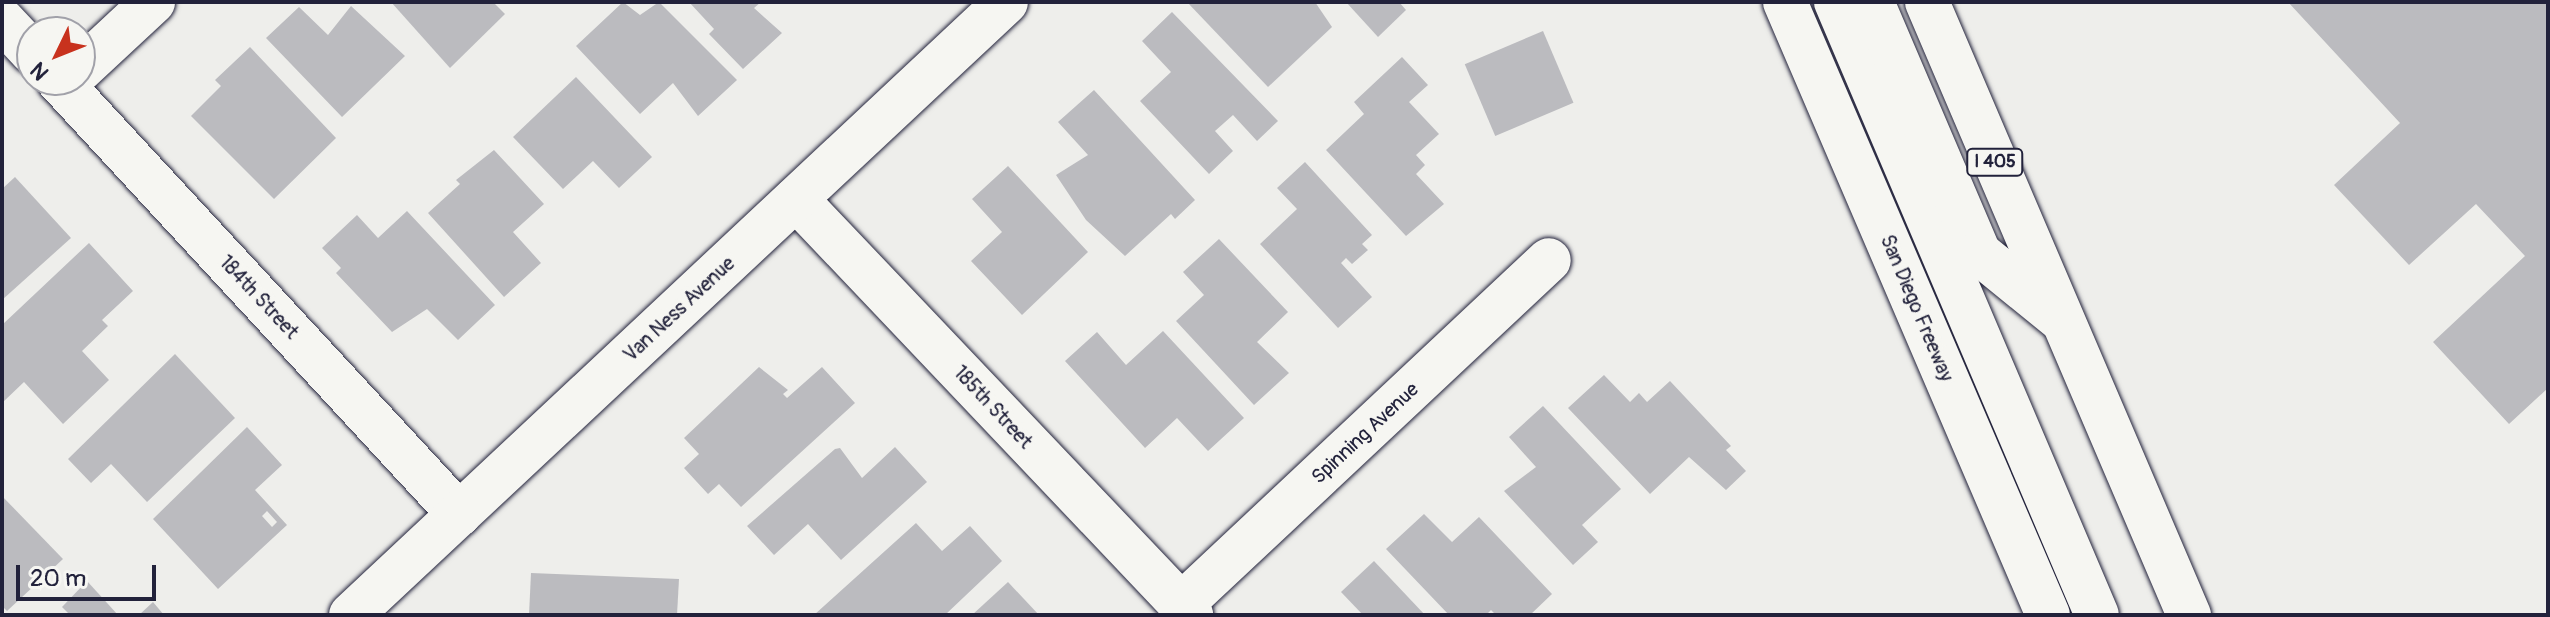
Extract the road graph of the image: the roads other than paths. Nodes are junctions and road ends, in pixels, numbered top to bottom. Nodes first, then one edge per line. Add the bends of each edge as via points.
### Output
1 (153, 2) edge
2 (1006, 2) edge
3 (1785, 2) edge
4 (1836, 2) edge
5 (1872, 2) edge
6 (1927, 2) edge
7 (2, 20) edge
8 (16, 35) edge
9 (96, 54) edge
10 (83, 96) edge
11 (796, 199) junction
12 (1549, 260) dead end
13 (2064, 322) junction
14 (459, 514) junction
15 (1186, 610) edge
16 (351, 615) edge
17 (2048, 615) edge
18 (2097, 615) edge
19 (2189, 615) edge

1 - 9 main road
2 - 11 main road, Van Ness Avenue
3 - 17 main road, San Diego Freeway
4 - 18 main road
5 - 13 main road via 1979,253
6 - 13 main road, I 405
7 - 8 main road
10 - 14 main road, 184th Street
11 - 14 main road, Van Ness Avenue
11 - 15 main road, 185th Street
12 - 15 main road, Spinning Avenue
13 - 19 main road, I 405
14 - 16 main road, Van Ness Avenue

